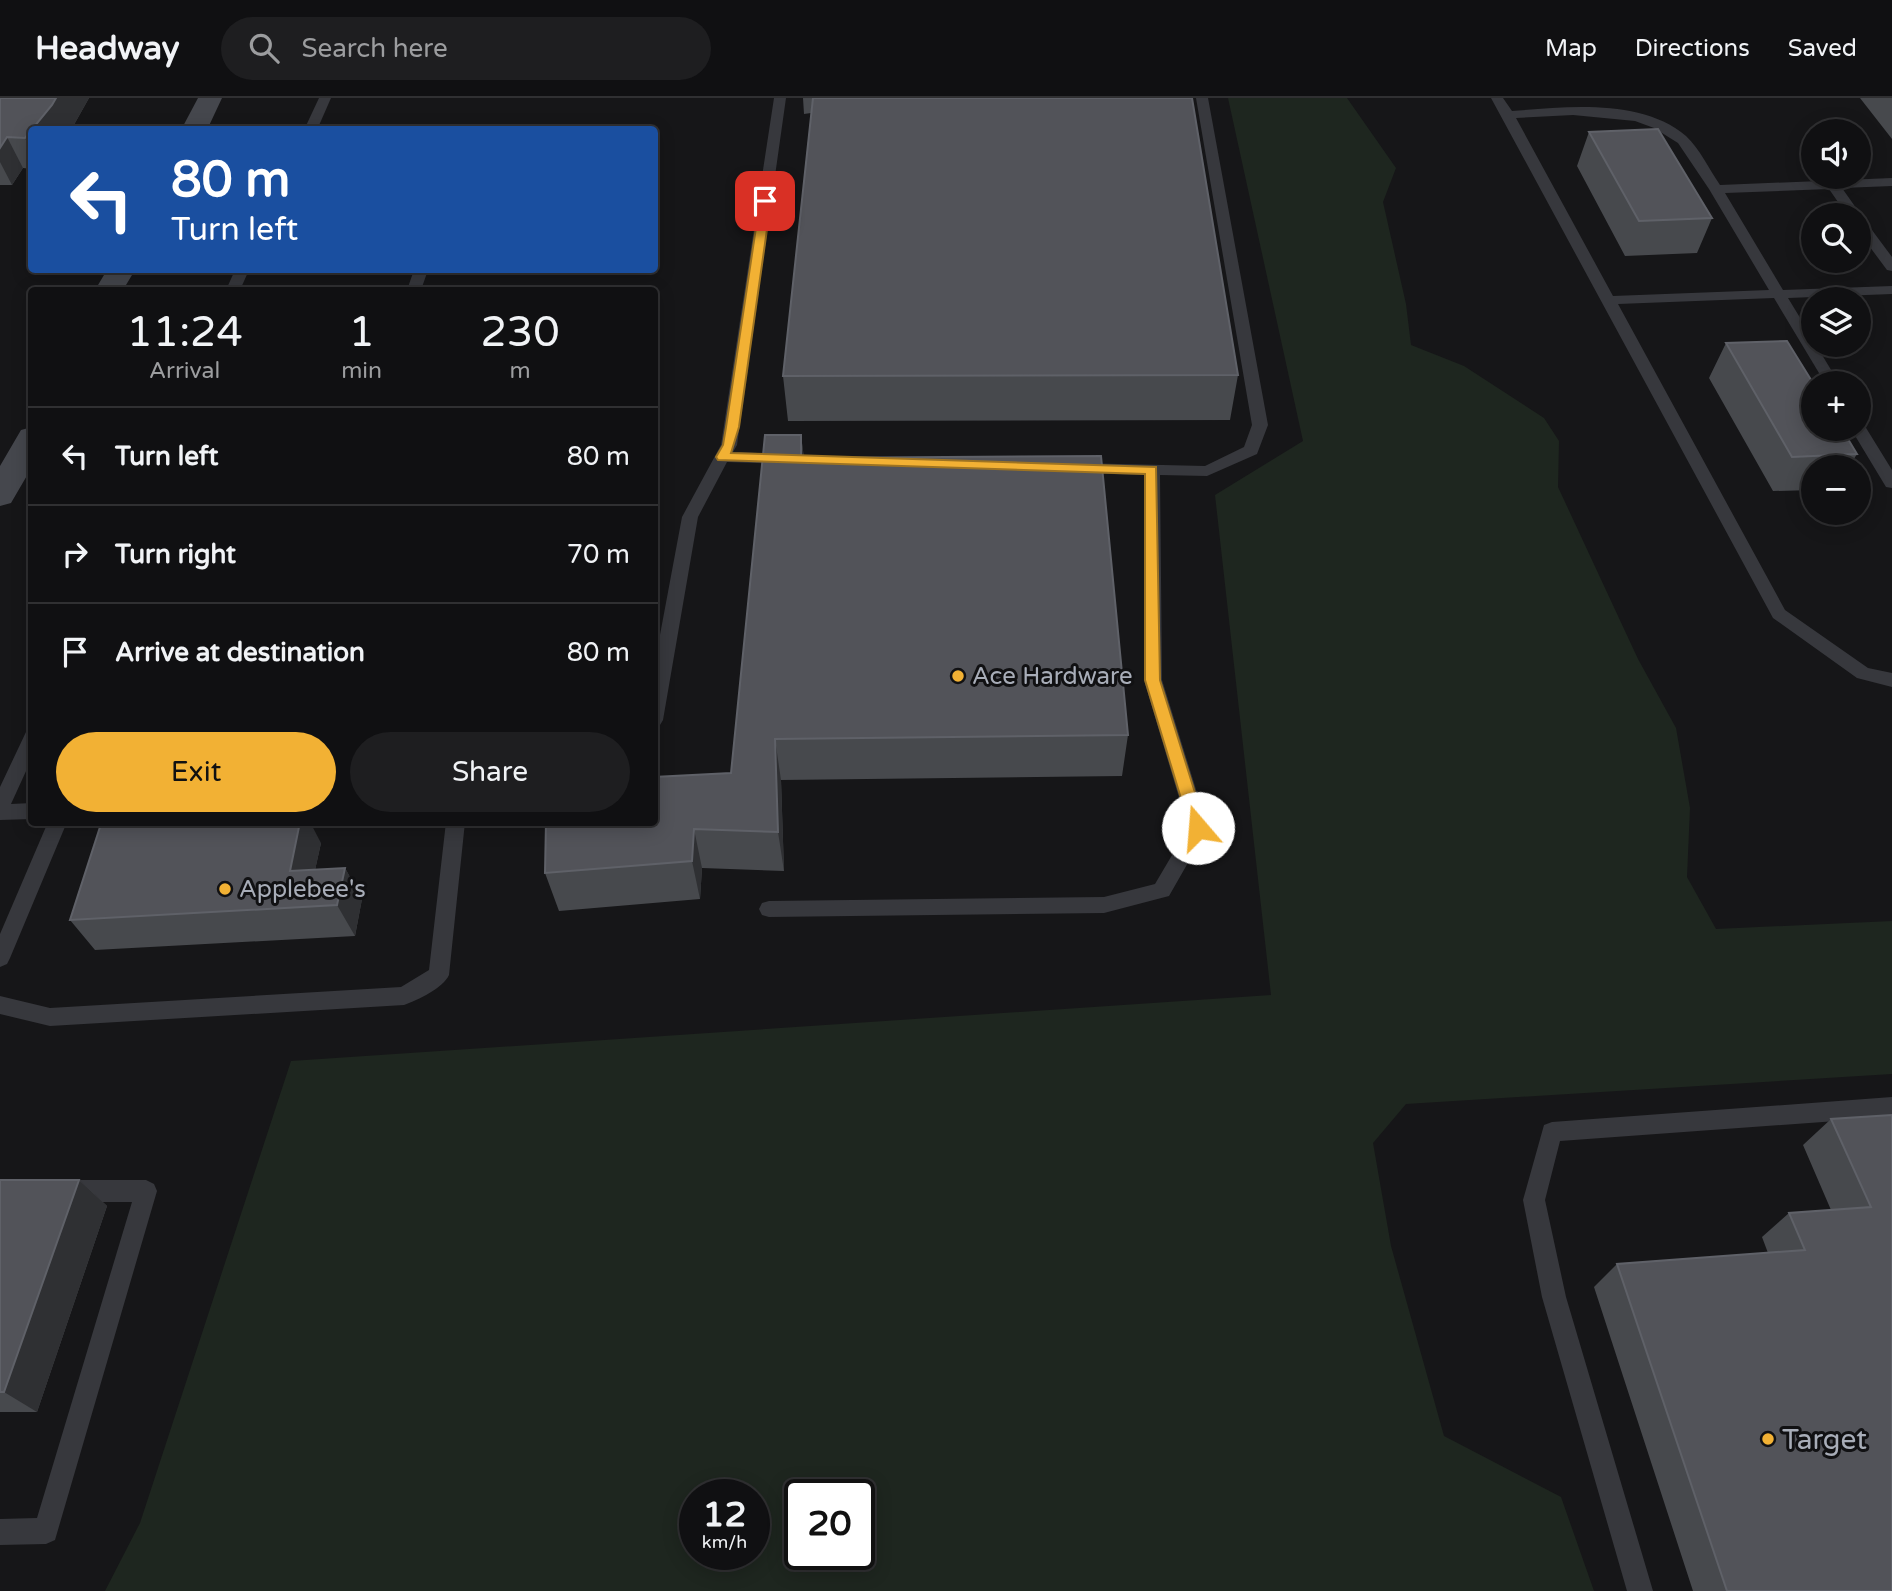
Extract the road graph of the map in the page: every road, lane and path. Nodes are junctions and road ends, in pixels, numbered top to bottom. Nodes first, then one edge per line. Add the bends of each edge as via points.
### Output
1 (210, 98) edge
2 (325, 98) edge
3 (780, 98) edge
4 (1202, 98) edge
5 (1497, 98) edge
6 (1508, 114) junction
7 (196, 126) edge
8 (312, 126) edge
9 (1892, 182) edge
10 (1871, 183) edge
11 (1801, 185) edge
12 (1716, 189) junction
13 (1871, 239) edge
14 (1892, 267) edge
15 (1892, 290) edge
16 (1780, 296) junction
17 (1609, 300) junction
18 (1825, 371) edge
19 (1866, 441) edge
20 (17, 453) edge
21 (723, 457) junction
22 (806, 460) edge
23 (1055, 467) edge
24 (1152, 470) junction
25 (1892, 483) edge
26 (0, 495) edge
27 (1892, 680) edge
28 (658, 697) edge
29 (28, 746) edge
30 (0, 810) edge
31 (28, 811) edge
32 (56, 826) edge
33 (456, 826) edge
34 (768, 909) dead end
35 (0, 958) edge
36 (0, 1004) edge
37 (1892, 1107) edge
38 (40, 1191) edge
39 (0, 1532) edge
40 (1640, 1591) edge

1 - 7 main road
2 - 8 lane
3 - 21 lane via 732,427
4 - 24 lane via 1260,425 1251,450 1207,471
5 - 6 lane
6 - 12 lane via 1589,111 1639,116 1680,136
6 - 17 lane
9 - 10 lane
11 - 12 lane
12 - 16 lane
13 - 14 lane
15 - 16 lane
16 - 17 lane
16 - 18 lane
17 - 27 lane via 1779,614 1863,673
19 - 25 lane
20 - 26 main road
21 - 22 lane
21 - 28 lane via 690,517
23 - 24 lane
24 - 34 lane via 1153,680 1198,828 1162,890 1104,905
29 - 30 lane
30 - 31 lane
32 - 35 lane
33 - 36 lane via 439,975 404,996 50,1017
37 - 40 lane via 1552,1132 1534,1200 1554,1297
38 - 39 lane via 146,1191 46,1531

